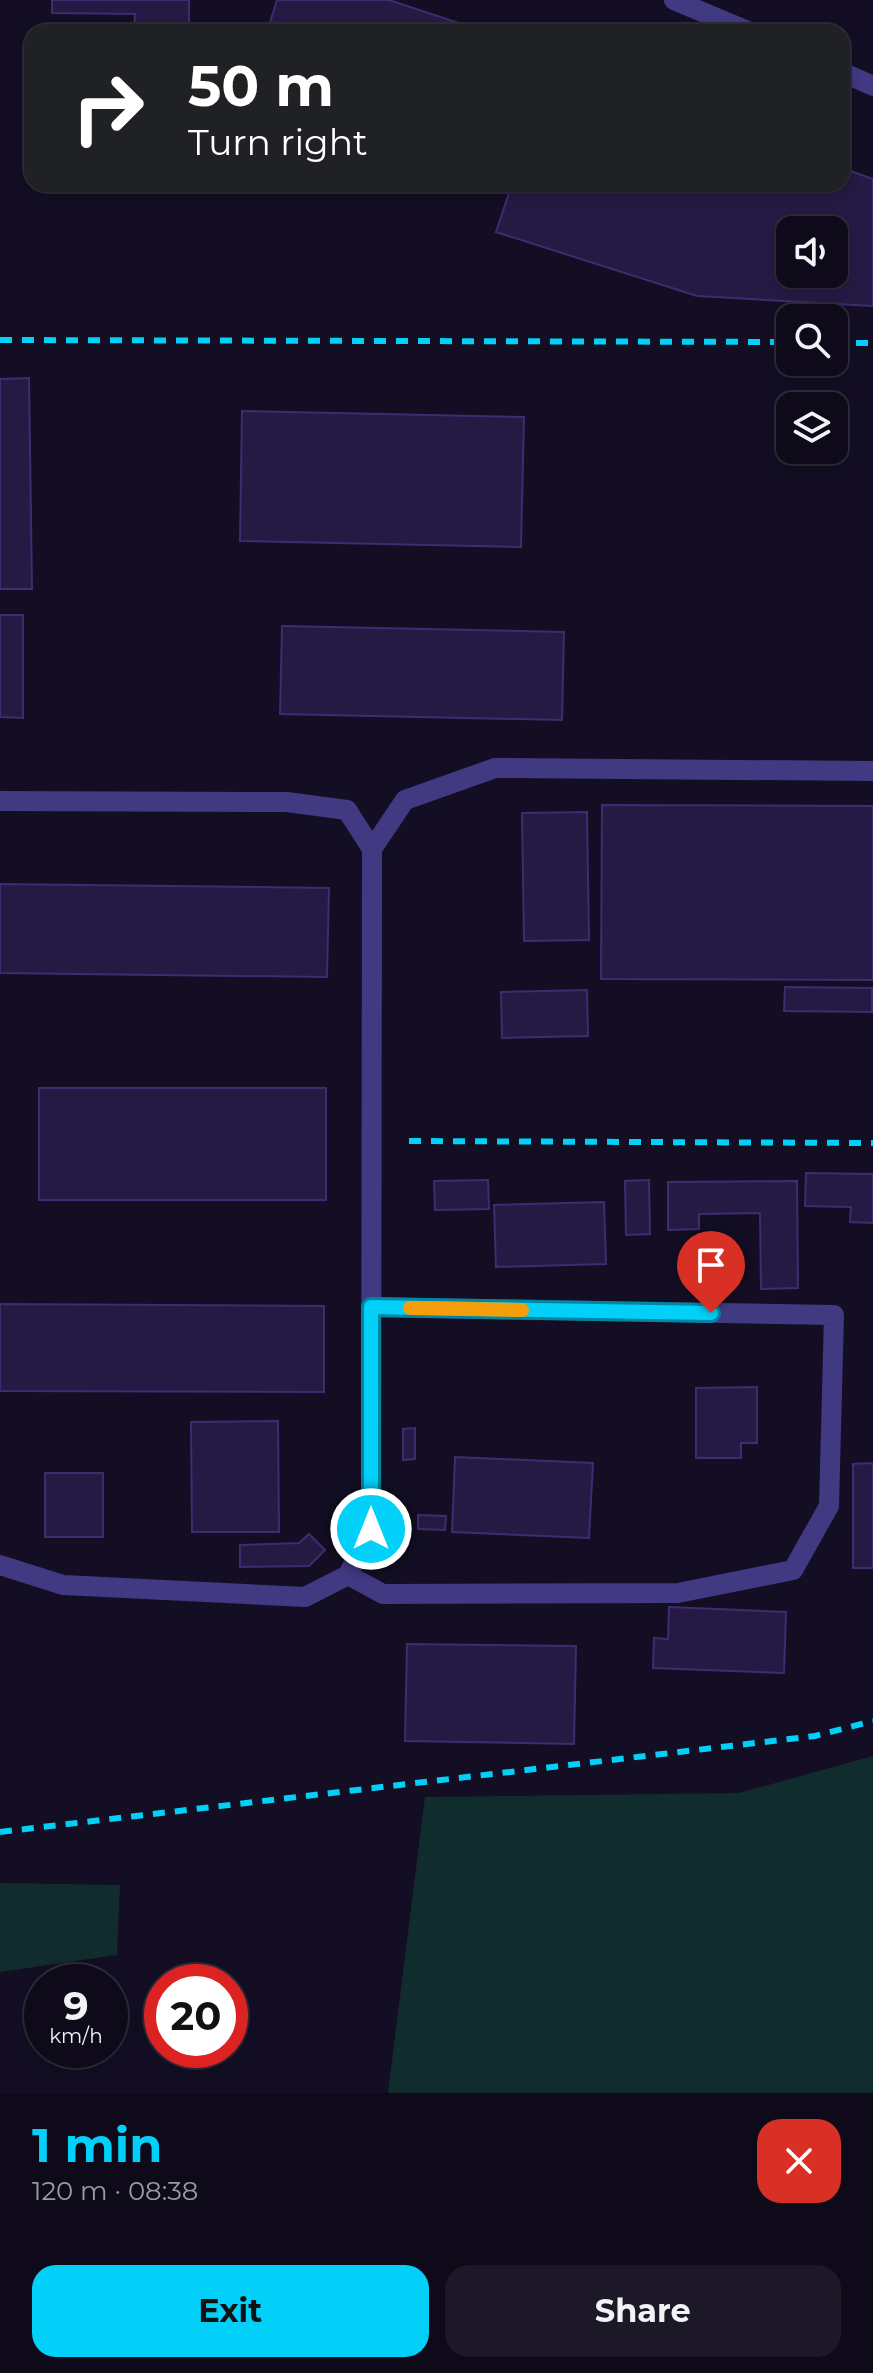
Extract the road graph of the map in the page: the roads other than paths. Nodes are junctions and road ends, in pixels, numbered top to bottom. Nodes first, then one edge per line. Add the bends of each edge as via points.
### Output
1 (674, 0) edge
2 (702, 5) edge
3 (736, 24) edge
4 (850, 76) edge
5 (873, 86) edge
6 (873, 771) edge
7 (0, 801) edge
8 (372, 849) junction
9 (371, 1307) junction
10 (0, 1565) edge
11 (348, 1575) junction

1 - 2 lane
2 - 3 lane
4 - 5 lane
6 - 8 lane via 495,768 405,800
7 - 8 lane via 287,802 347,810
8 - 9 lane
9 - 11 lane via 371,1529
9 - 11 lane via 834,1315 829,1506 793,1570 678,1593 383,1594
10 - 11 lane via 63,1585 305,1597

